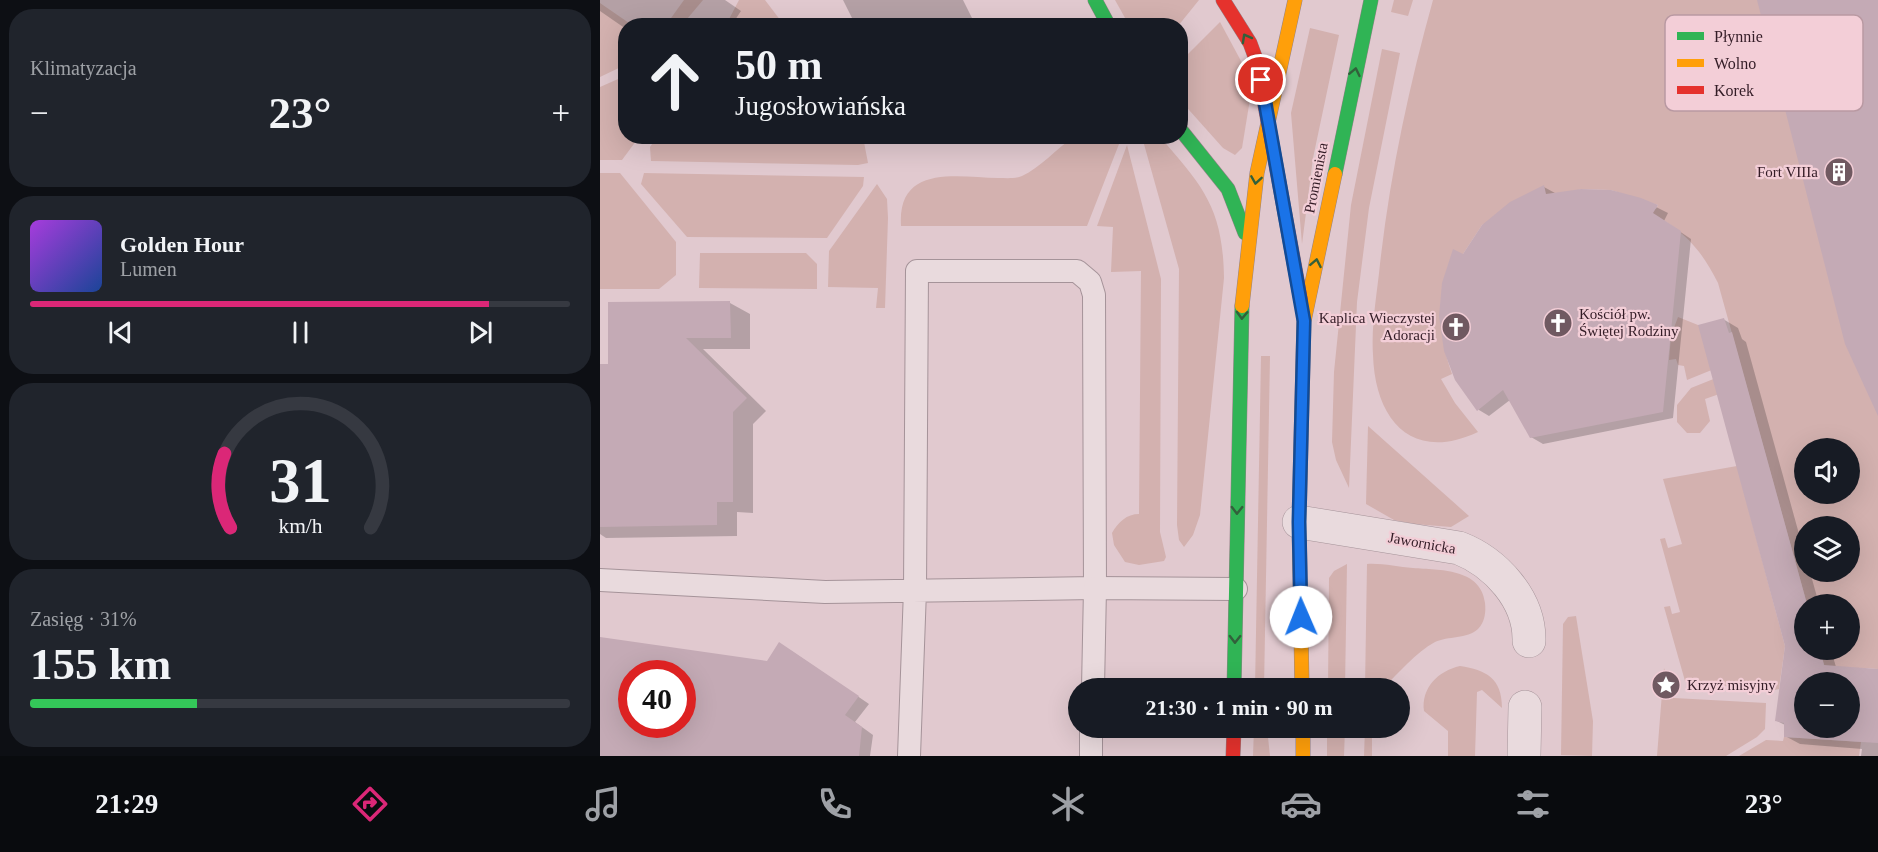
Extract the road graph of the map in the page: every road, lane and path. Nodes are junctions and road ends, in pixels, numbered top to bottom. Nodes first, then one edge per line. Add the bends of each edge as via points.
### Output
1 (1095, 0) edge
2 (1223, 0) edge
3 (1295, 0) edge
4 (1371, 0) edge
5 (1105, 18) edge
6 (1269, 114) junction
7 (1188, 138) edge
8 (1246, 257) junction
9 (1304, 321) junction
10 (1299, 522) junction
11 (600, 580) edge
12 (1095, 588) junction
13 (1236, 589) junction
14 (915, 590) junction
15 (1528, 641) dead end
16 (1093, 678) edge
17 (1234, 678) edge
18 (1302, 678) edge
19 (1525, 707) dead end
20 (1092, 738) edge
21 (1234, 738) edge
22 (1303, 738) edge
23 (909, 756) edge
24 (1091, 756) edge
25 (1233, 756) edge
26 (1303, 756) edge
27 (1524, 756) edge

1 - 5 street
6 -> 2 street via 1250,43
3 - 6 street
9 -> 4 street, Promienista
6 -> 8 street
6 - 9 street
7 - 8 street via 1234,197 1245,231
8 -> 13 street via 1239,374
9 - 10 street, Promienista
10 - 15 street, Jawornicka via 1471,553 1493,567 1511,590 1524,614
10 - 18 street, Promienista
11 - 14 lane via 825,592
12 - 13 lane
12 - 14 lane
12 - 14 lane via 1094,295 1090,282 1077,272 917,271
12 - 16 lane
13 -> 17 street
14 - 23 lane
19 - 27 street
20 - 24 lane
21 - 25 street
22 - 26 street

